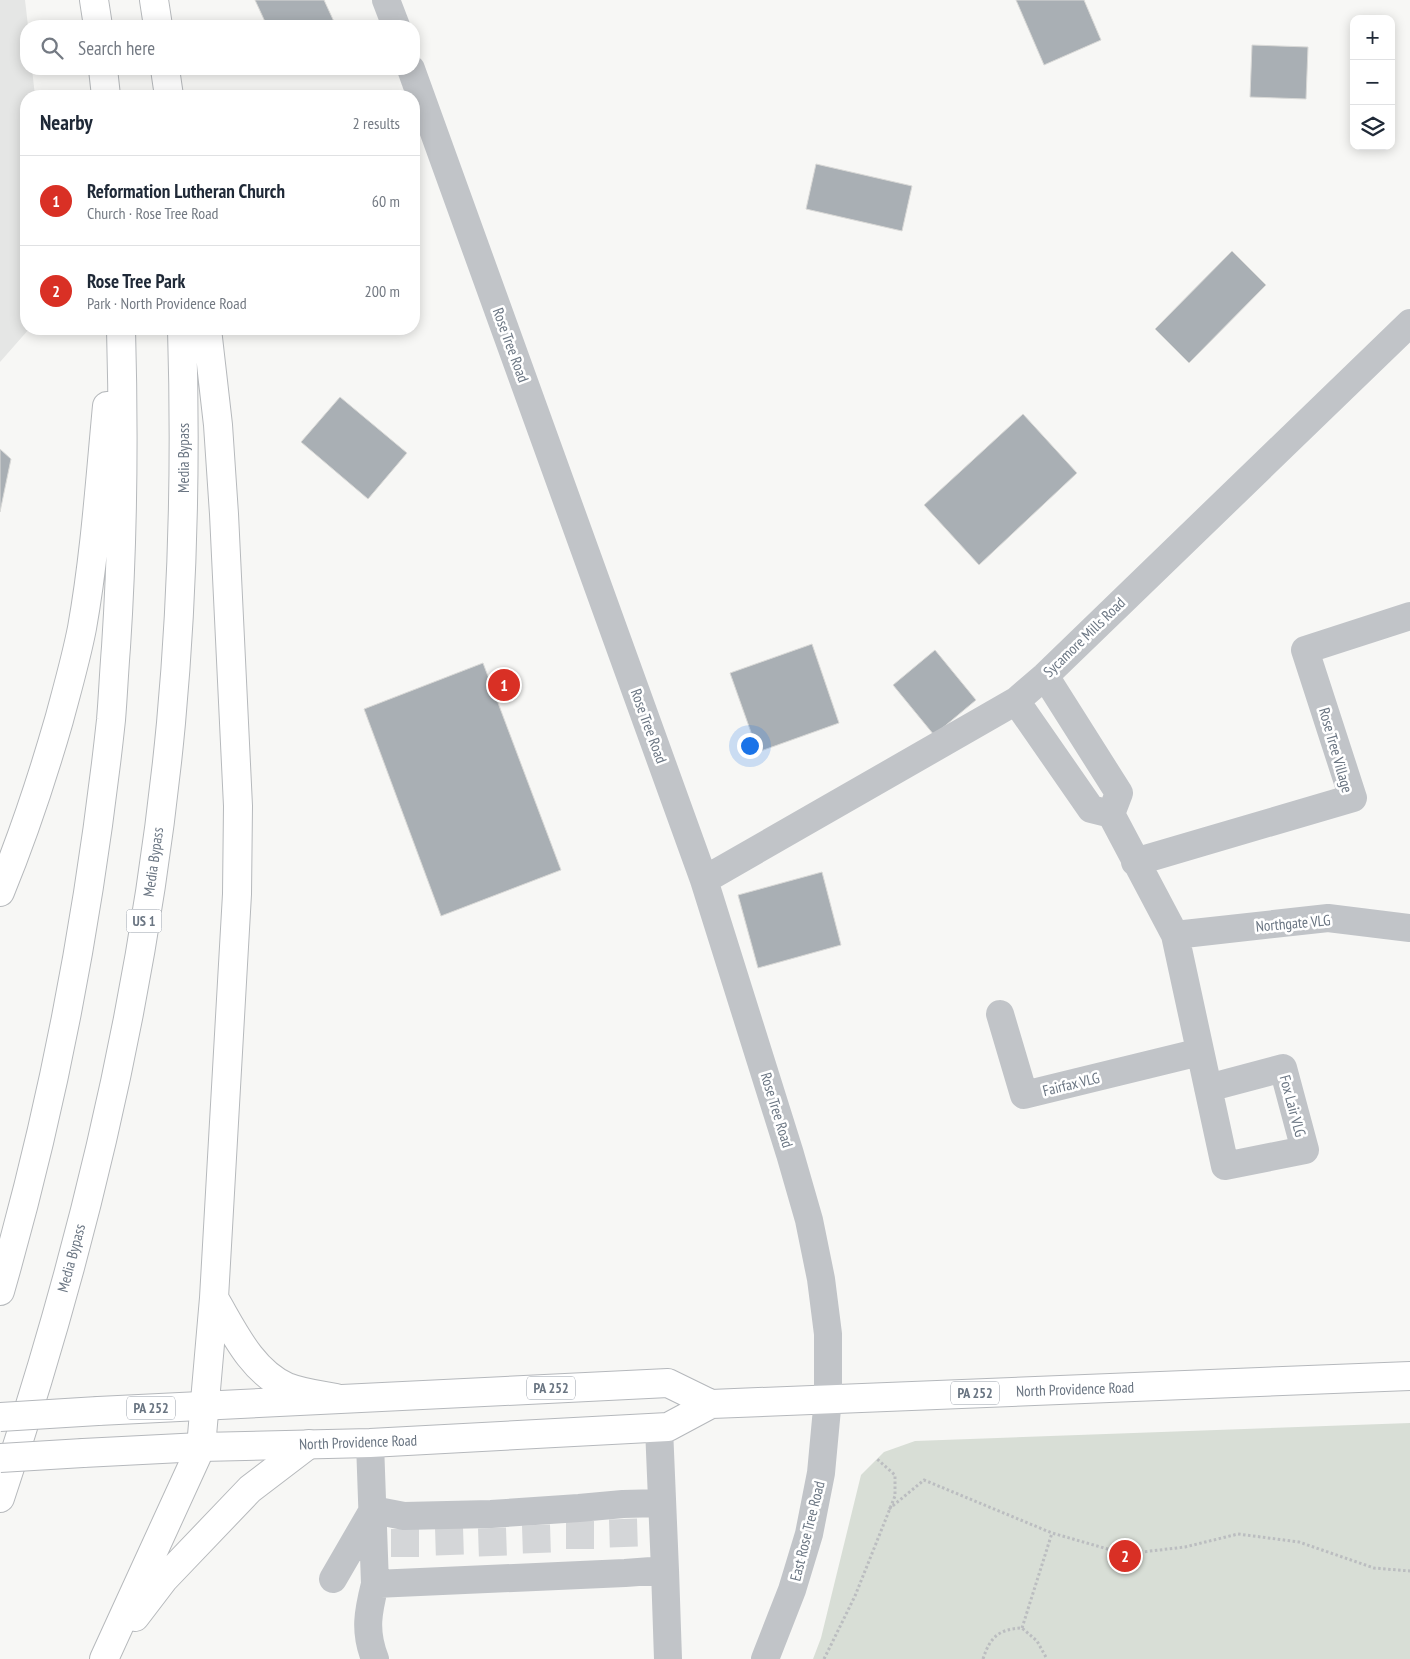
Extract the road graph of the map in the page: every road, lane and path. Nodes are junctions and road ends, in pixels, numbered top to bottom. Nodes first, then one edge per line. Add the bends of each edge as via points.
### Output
1 (94, 0) edge
2 (154, 0) edge
3 (386, 0) edge
4 (97, 20) edge
5 (157, 20) edge
6 (394, 20) edge
7 (104, 75) edge
8 (165, 75) edge
9 (413, 75) edge
10 (105, 90) edge
11 (167, 90) edge
12 (419, 90) edge
13 (420, 94) edge
14 (1410, 323) edge
15 (114, 335) edge
16 (121, 335) edge
17 (182, 335) edge
18 (208, 335) edge
19 (1410, 616) edge
20 (1045, 676) junction
21 (1016, 701) junction
22 (1111, 814) junction
23 (1135, 862) junction
24 (704, 880) junction
25 (0, 892) edge
26 (1410, 928) edge
27 (1175, 935) junction
28 (1000, 1014) dead end
29 (1200, 1052) junction
30 (1208, 1088) dead end
31 (0, 1291) edge
32 (214, 1298) junction
33 (1410, 1376) edge
34 (336, 1398) junction
35 (828, 1398) junction
36 (711, 1404) junction
37 (204, 1405) junction
38 (0, 1417) edge
39 (660, 1428) junction
40 (370, 1443) junction
41 (309, 1444) junction
42 (202, 1447) junction
43 (0, 1458) edge
44 (877, 1459) dead end
45 (0, 1498) edge
46 (661, 1503) junction
47 (889, 1509) junction
48 (373, 1510) junction
49 (1052, 1533) junction
50 (665, 1570) junction
51 (1410, 1571) edge
52 (333, 1579) dead end
53 (375, 1584) junction
54 (1022, 1628) junction
55 (105, 1659) edge
56 (375, 1659) edge
57 (668, 1659) edge
58 (765, 1659) edge
59 (824, 1659) edge
60 (983, 1659) edge
61 (1047, 1659) edge

1 - 4 main road
2 - 5 main road
3 - 6 street
7 - 10 main road
8 - 11 main road
9 - 12 street, Rose Tree Road
13 - 24 street, Rose Tree Road
14 - 20 street, Sycamore Mills Road
15 - 25 main road via 82,630 47,761
16 - 31 main road via 123,497 119,606 111,718 99,816 62,1042
17 - 45 main road, Media Bypass / US 1 via 183,498 177,638 171,723 141,944 97,1162 66,1280
18 - 32 main road via 224,504 238,806 237,894
19 - 23 street, Rose Tree Village via 1305,650 1353,798
20 - 21 street, Sycamore Mills Road
20 - 22 street via 1119,793
21 - 22 street via 1091,809
21 - 24 street, Sycamore Mills Road
22 - 23 street
23 - 27 street
24 - 35 street, Rose Tree Road via 809,1220 828,1334
26 - 27 street, Northgate VLG via 1328,918
27 - 29 street
28 - 29 street, Fairfax VLG via 1024,1095
29 - 30 street
32 - 34 main road via 253,1361 267,1376 300,1392
32 - 37 main road
33 - 35 main road, North Providence Road / PA 252
34 - 36 main road, North Providence Road / PA 252 via 668,1383
34 - 37 main road, North Providence Road / PA 252
35 - 36 main road, North Providence Road / PA 252
35 - 58 street, East Rose Tree Road via 822,1473 809,1534 792,1590
36 - 39 main road, North Providence Road / PA 252 via 668,1427
37 - 38 main road, North Providence Road / PA 252, bridge
37 - 42 main road
39 - 40 main road, North Providence Road / PA 252
39 - 46 street
40 - 41 main road, North Providence Road / PA 252
40 - 48 street
41 - 42 main road, North Providence Road / PA 252
41 - 55 main road via 250,1489 164,1579
42 - 43 main road, North Providence Road / PA 252, bridge
42 - 55 main road
44 - 47 path via 895,1475 895,1496
46 - 48 street via 623,1511 492,1521 404,1522
46 - 50 street
47 - 49 path via 924,1480
47 - 59 path via 855,1596
48 - 52 street
48 - 53 street
49 - 51 path via 1125,1554 1185,1547 1238,1534 1299,1542 1374,1568
49 - 54 path
50 - 53 street via 624,1563 406,1572
50 - 57 street
53 - 56 street via 368,1614 370,1645
54 - 60 path via 997,1634
54 - 61 path via 1037,1641

